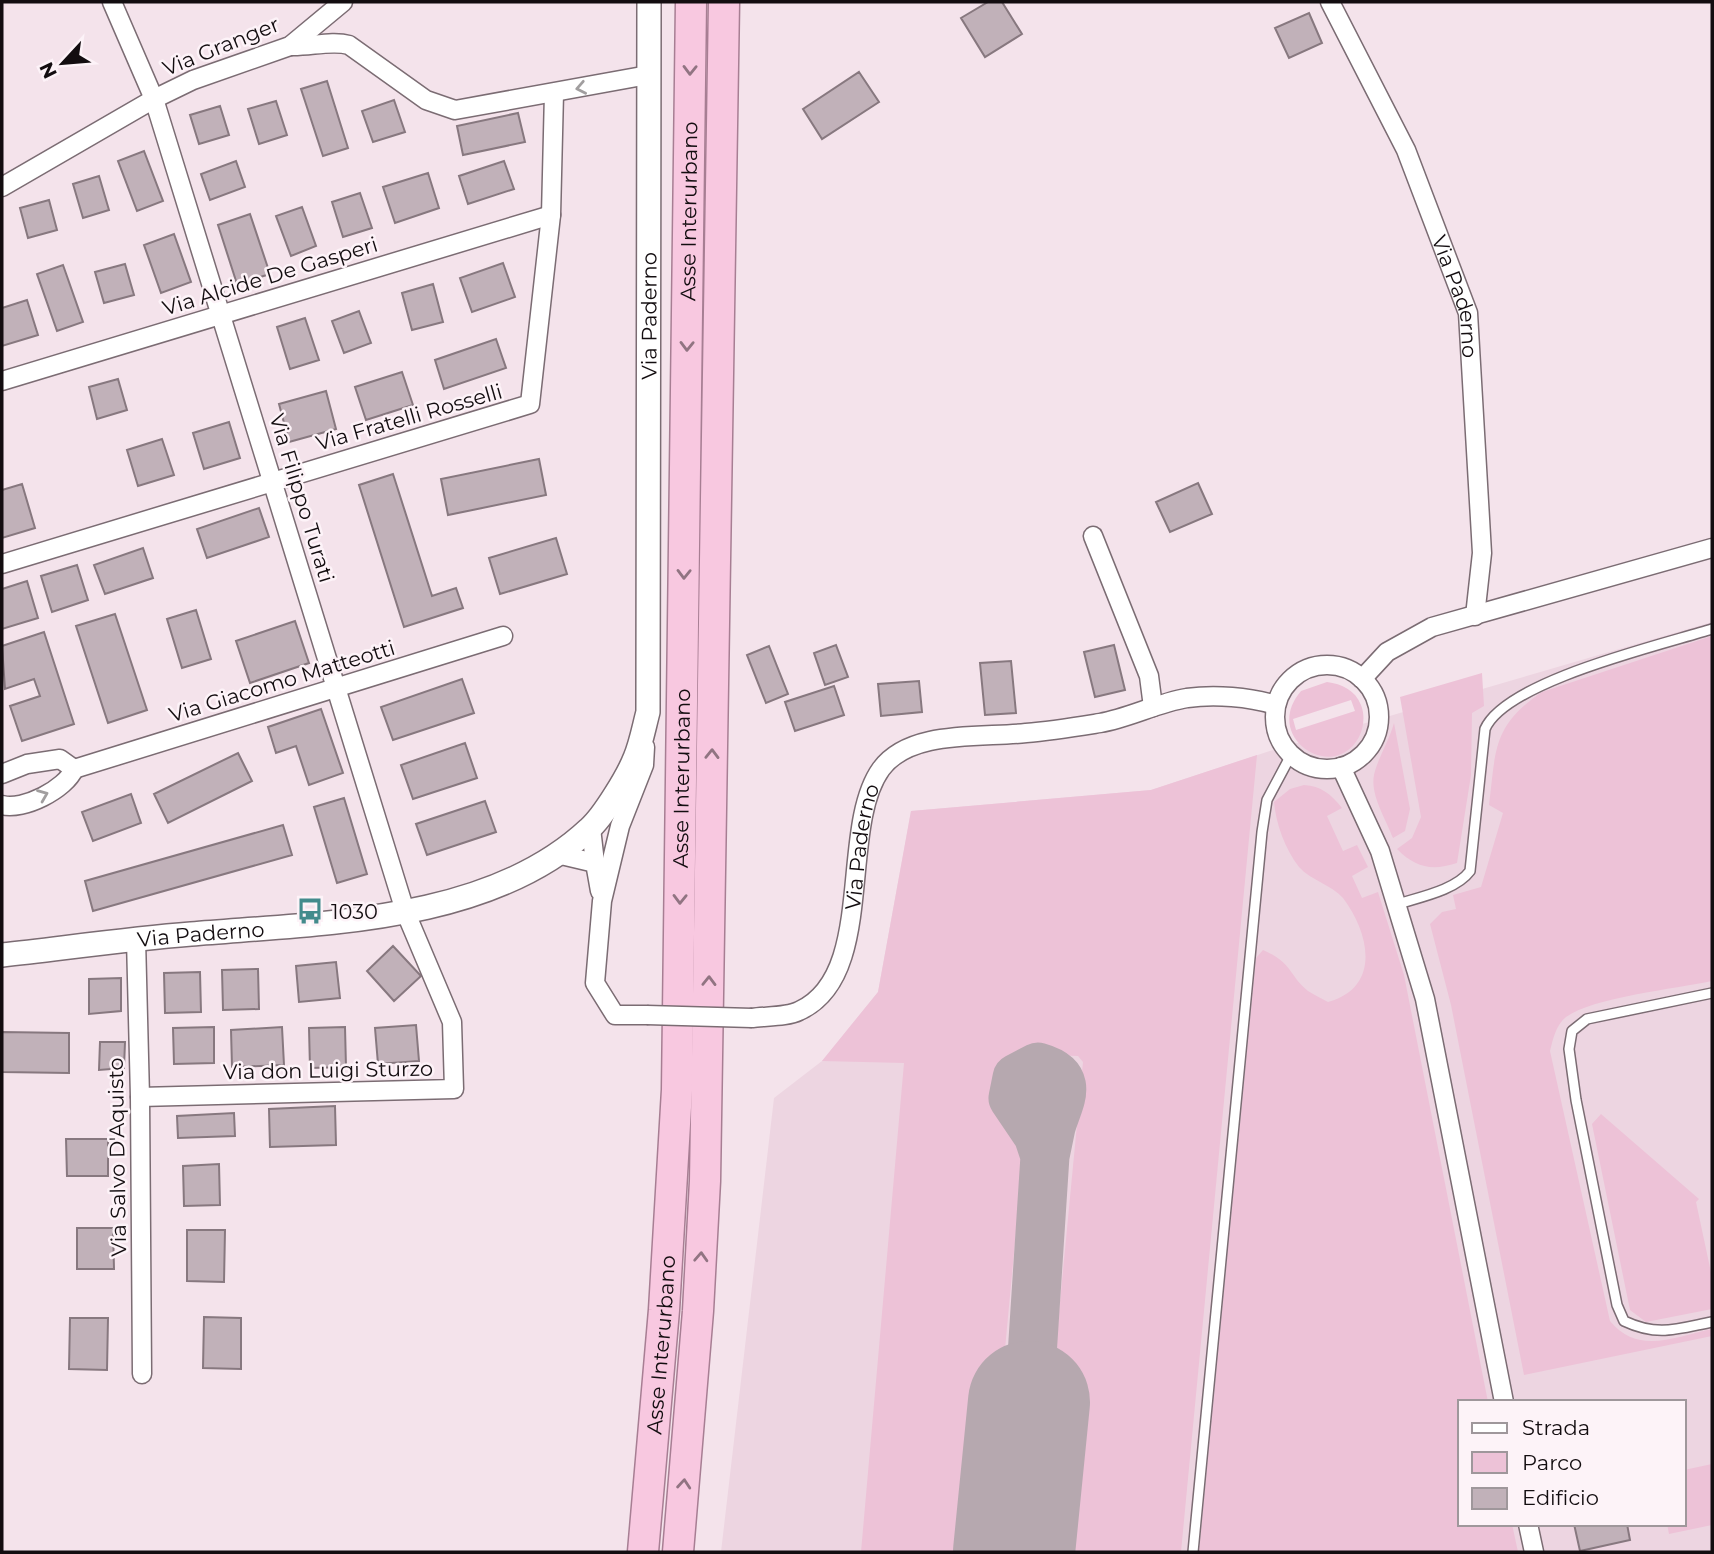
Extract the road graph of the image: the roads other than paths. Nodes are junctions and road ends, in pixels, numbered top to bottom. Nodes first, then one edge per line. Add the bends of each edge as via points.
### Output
1 (112, 2) edge
2 (343, 2) edge
3 (649, 2) edge
4 (691, 2) edge
5 (724, 2) edge
6 (1330, 2) edge
7 (290, 46) junction
8 (648, 75) junction
9 (554, 93) junction
10 (154, 99) junction
11 (2, 187) edge
12 (551, 215) junction
13 (221, 314) junction
14 (2, 381) edge
15 (272, 481) junction
16 (1093, 536) dead end
17 (1712, 548) edge
18 (2, 564) edge
19 (1475, 616) junction
20 (1712, 629) edge
21 (503, 636) dead end
22 (1362, 679) junction
23 (336, 687) junction
24 (1276, 705) junction
25 (1153, 707) junction
26 (648, 712) junction
27 (1291, 755) junction
28 (1341, 768) junction
29 (74, 769) junction
30 (2, 774) edge
31 (608, 802) junction
32 (2, 805) edge
33 (620, 826) junction
34 (591, 828) junction
35 (557, 854) junction
36 (595, 863) junction
37 (602, 901) junction
38 (1398, 904) junction
39 (405, 911) junction
40 (136, 939) junction
41 (2, 955) edge
42 (1712, 993) edge
43 (140, 1097) junction
44 (1712, 1322) edge
45 (142, 1374) dead end
46 (1504, 1400) edge
47 (1528, 1526) edge
48 (643, 1552) edge
49 (678, 1552) edge
50 (1193, 1552) edge
51 (1534, 1552) edge

1 - 10 street, Via Filippo Turati
2 - 7 street, Via Granger
3 - 8 street, Via Paderno
4 -> 48 highway, Asse Interurbano via 677,1090
49 -> 5 highway, Asse Interurbano via 705,1181
6 - 19 street, Via Paderno via 1406,150 1468,313 1482,553
7 - 9 street via 349,45 408,89 455,110
7 - 10 street, Via Granger via 193,80
8 -> 9 street
8 - 26 street, Via Paderno
9 - 12 street, Via Fratelli Rosselli
10 - 11 street, Via Granger
10 - 13 street, Via Filippo Turati
12 - 13 street, Via Alcide De Gasperi
12 - 15 street, Via Fratelli Rosselli via 530,404
13 - 14 street, Via Alcide De Gasperi
13 - 15 street, Via Filippo Turati
15 - 18 street, Via Fratelli Rosselli
15 - 23 street, Via Filippo Turati
16 - 25 street via 1149,676
17 - 19 street
19 - 22 street via 1432,627 1412,638 1387,652
20 - 38 lane via 1558,678 1503,705 1485,729 1470,871 1441,889
21 - 23 street, Via Giacomo Matteotti
22 - 24 street via 1343,667 1311,667 1285,685
22 - 28 street via 1377,702 1379,724 1368,750
23 - 29 street, Via Giacomo Matteotti
23 - 39 street, Via Filippo Turati
24 - 25 street, Via Paderno via 1231,697 1187,698
24 - 27 street via 1276,733
25 - 37 street, Via Paderno, bridge via 1103,722 1024,734 941,738 901,751 882,768 867,797 846,943 830,988 799,1012 752,1018 615,1015 595,983
26 - 31 street, Via Paderno via 635,758
26 - 33 street, Via Paderno via 644,765
27 - 28 street via 1312,768
27 - 50 lane via 1267,800 1262,832
28 - 38 street via 1380,851
29 - 30 street via 60,759
32 -> 29 street, Via Giacomo Matteotti via 12,806 61,788
31 - 33 street
31 - 34 street, Via Paderno
33 - 37 street, Via Paderno
34 - 35 street, Via Paderno
34 - 36 street, Via Paderno
35 - 36 street
35 - 39 street, Via Paderno via 490,887
36 - 37 street, Via Paderno
38 - 46 street via 1428,1012
39 - 40 street, Via Paderno via 363,919
39 - 43 street, Via don Luigi Sturzo via 452,1022 454,1089
40 - 41 street, Via Paderno
40 - 43 street, Via Salvo D'Aquisto
42 - 44 lane via 1587,1019 1572,1031 1569,1049 1614,1291 1624,1321 1659,1333
43 - 45 street, Via Salvo D'Aquisto
47 - 51 street

